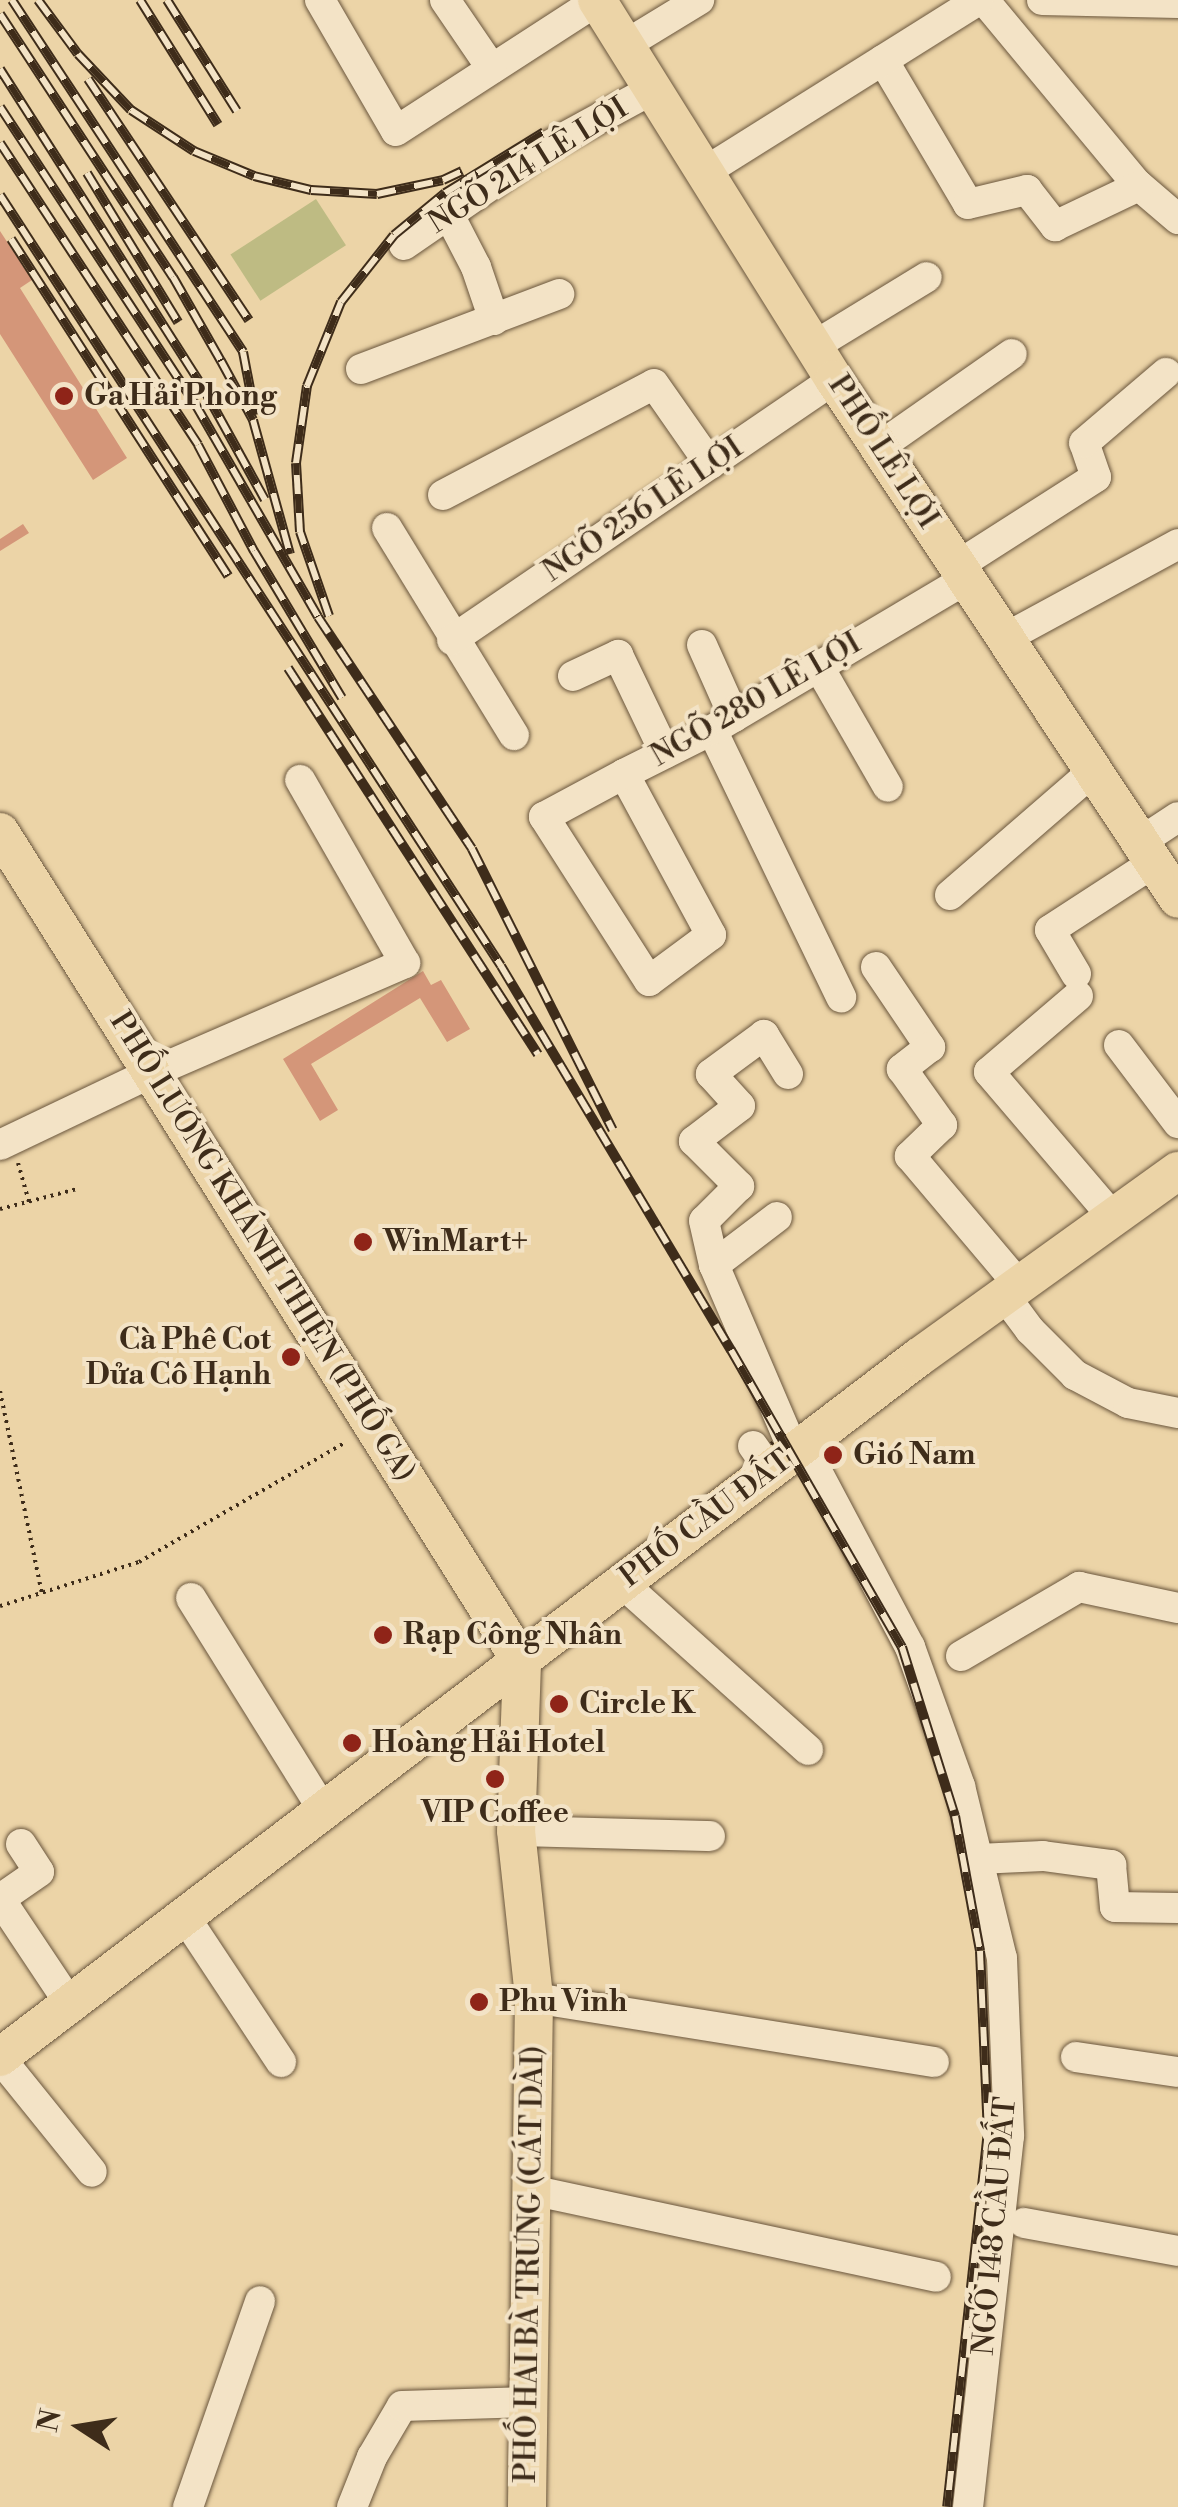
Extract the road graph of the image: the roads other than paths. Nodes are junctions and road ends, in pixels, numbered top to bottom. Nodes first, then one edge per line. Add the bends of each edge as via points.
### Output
1 (320, 0) edge
2 (446, 0) edge
3 (597, 0) edge
4 (698, 0) edge
5 (981, 0) edge
6 (1042, 0) edge
7 (1178, 3) edge
8 (625, 45) junction
9 (883, 60) junction
10 (492, 69) junction
11 (652, 89) junction
12 (706, 171) junction
13 (1139, 186) junction
14 (448, 213) junction
15 (1178, 219) edge
16 (404, 245) dead end
17 (927, 277) dead end
18 (559, 294) dead end
19 (494, 320) junction
20 (814, 346) junction
21 (1012, 354) dead end
22 (361, 369) dead end
23 (1166, 373) dead end
24 (834, 380) junction
25 (880, 447) junction
26 (710, 464) junction
27 (444, 495) dead end
28 (386, 528) dead end
29 (1178, 544) edge
30 (962, 572) junction
31 (1006, 637) junction
32 (452, 640) junction
33 (702, 645) dead end
34 (820, 667) junction
35 (572, 676) dead end
36 (723, 723) junction
37 (514, 735) dead end
38 (665, 754) junction
39 (1094, 772) junction
40 (624, 774) junction
41 (300, 780) dead end
42 (888, 787) dead end
43 (1178, 816) edge
44 (3, 845) edge
45 (1146, 852) junction
46 (950, 895) dead end
47 (1178, 899) edge
48 (876, 966) dead end
49 (841, 998) dead end
50 (1119, 1046) dead end
51 (150, 1073) junction
52 (788, 1074) dead end
53 (1178, 1123) edge
54 (6, 1143) edge
55 (1178, 1171) edge
56 (1112, 1216) junction
57 (777, 1217) dead end
58 (714, 1265) junction
59 (1011, 1289) junction
60 (1178, 1413) edge
61 (777, 1444) junction
62 (622, 1583) junction
63 (191, 1598) dead end
64 (1178, 1608) edge
65 (895, 1653) dead end
66 (961, 1656) dead end
67 (522, 1663) junction
68 (808, 1750) dead end
69 (324, 1812) junction
70 (516, 1831) junction
71 (710, 1836) dead end
72 (21, 1844) dead end
73 (978, 1860) junction
74 (1178, 1908) edge
75 (186, 1917) junction
76 (534, 1998) junction
77 (70, 2004) junction
78 (1076, 2057) dead end
79 (0, 2058) edge
80 (282, 2062) dead end
81 (934, 2062) dead end
82 (1178, 2072) edge
83 (92, 2172) dead end
84 (532, 2190) junction
85 (1024, 2223) dead end
86 (1178, 2251) edge
87 (936, 2276) dead end
88 (260, 2301) dead end
89 (529, 2402) junction
90 (188, 2507) edge
91 (352, 2507) edge
92 (527, 2507) edge
93 (968, 2507) edge

1 - 10 street via 396,130
2 - 10 street
3 - 8 main road, PHỐ LÊ LỢI
3 - 10 street
4 - 8 street
5 - 9 street
5 - 13 street
6 - 7 street
8 - 11 main road, PHỐ LÊ LỢI
9 - 12 street
9 - 13 street via 968,204 1027,190 1055,226
11 - 12 main road, PHỐ LÊ LỢI
11 - 14 street, NGÕ 214 LÊ LỢI via 543,149
12 - 20 main road, PHỐ LÊ LỢI
13 - 15 street
14 - 16 street, NGÕ 214 LÊ LỢI
14 - 19 street
17 - 20 street
18 - 19 street
19 - 22 street
20 - 24 main road, PHỐ LÊ LỢI
21 - 25 street
23 - 30 street, NGÕ 280 LÊ LỢI via 1084,443 1096,477
24 - 25 main road, PHỐ LÊ LỢI
24 - 26 street, NGÕ 256 LÊ LỢI
25 - 30 main road, PHỐ LÊ LỢI
26 - 27 street via 654,384
26 - 32 street, NGÕ 256 LÊ LỢI
28 - 32 street
29 - 31 street
30 - 31 main road, PHỐ LÊ LỢI
30 - 34 street, NGÕ 280 LÊ LỢI
31 - 39 main road, PHỐ LÊ LỢI
32 - 37 street
33 - 36 street
34 - 36 street, NGÕ 280 LÊ LỢI
34 - 42 street
35 - 38 street via 618,656
36 - 38 street, NGÕ 280 LÊ LỢI
36 - 49 street
38 - 40 street, NGÕ 280 LÊ LỢI
39 - 45 main road, PHỐ LÊ LỢI
39 - 46 street
40 - 40 street, NGÕ 280 LÊ LỢI via 544,818 649,981 711,936
41 - 51 street via 406,962
43 - 45 street
44 - 51 main road, PHỐ LƯƠNG KHÁNH THIỆN (PHỐ GA)
45 - 47 main road, PHỐ LÊ LỢI
45 - 56 street via 1050,930 1077,985 989,1072
48 - 59 street via 930,1047 902,1069 942,1125 910,1156
50 - 53 street
51 - 54 street
51 - 67 main road, PHỐ LƯƠNG KHÁNH THIỆN (PHỐ GA)
52 - 58 street via 764,1035 712,1074 740,1106 694,1141 740,1186 704,1221
55 - 56 main road, PHỐ CẦU ĐẤT
56 - 59 main road, PHỐ CẦU ĐẤT
57 - 58 street
58 - 61 street via 789,1440
59 - 60 street via 1030,1330 1075,1375 1128,1403
59 - 61 main road, PHỐ CẦU ĐẤT
61 - 62 main road, PHỐ CẦU ĐẤT
61 - 65 street
61 - 73 street, NGÕ 148 CẦU ĐẤT via 910,1647 960,1786
62 - 67 main road, PHỐ CẦU ĐẤT
62 - 68 street
63 - 69 street
64 - 66 street via 1080,1587
67 - 69 main road, PHỐ CẦU ĐẤT
67 - 70 main road, PHỐ HAI BÀ TRƯNG (CÁT DÀI)
69 - 75 main road, PHỐ CẦU ĐẤT
70 - 71 street
70 - 76 main road, PHỐ HAI BÀ TRƯNG (CÁT DÀI)
72 - 77 street via 39,1872 0,1900
73 - 74 street via 1043,1856 1111,1864 1114,1907
73 - 93 street, NGÕ 148 CẦU ĐẤT via 1002,1958 1009,2136
75 - 77 main road, PHỐ CẦU ĐẤT
75 - 80 street
76 - 81 street
76 - 84 main road, PHỐ HAI BÀ TRƯNG (CÁT DÀI)
77 - 79 main road, PHỐ CẦU ĐẤT
78 - 82 street
79 - 83 street
84 - 87 street
84 - 89 main road, PHỐ HAI BÀ TRƯNG (CÁT DÀI)
85 - 86 street
88 - 90 street
89 - 91 street via 398,2409
89 - 92 main road, PHỐ HAI BÀ TRƯNG (CÁT DÀI)

